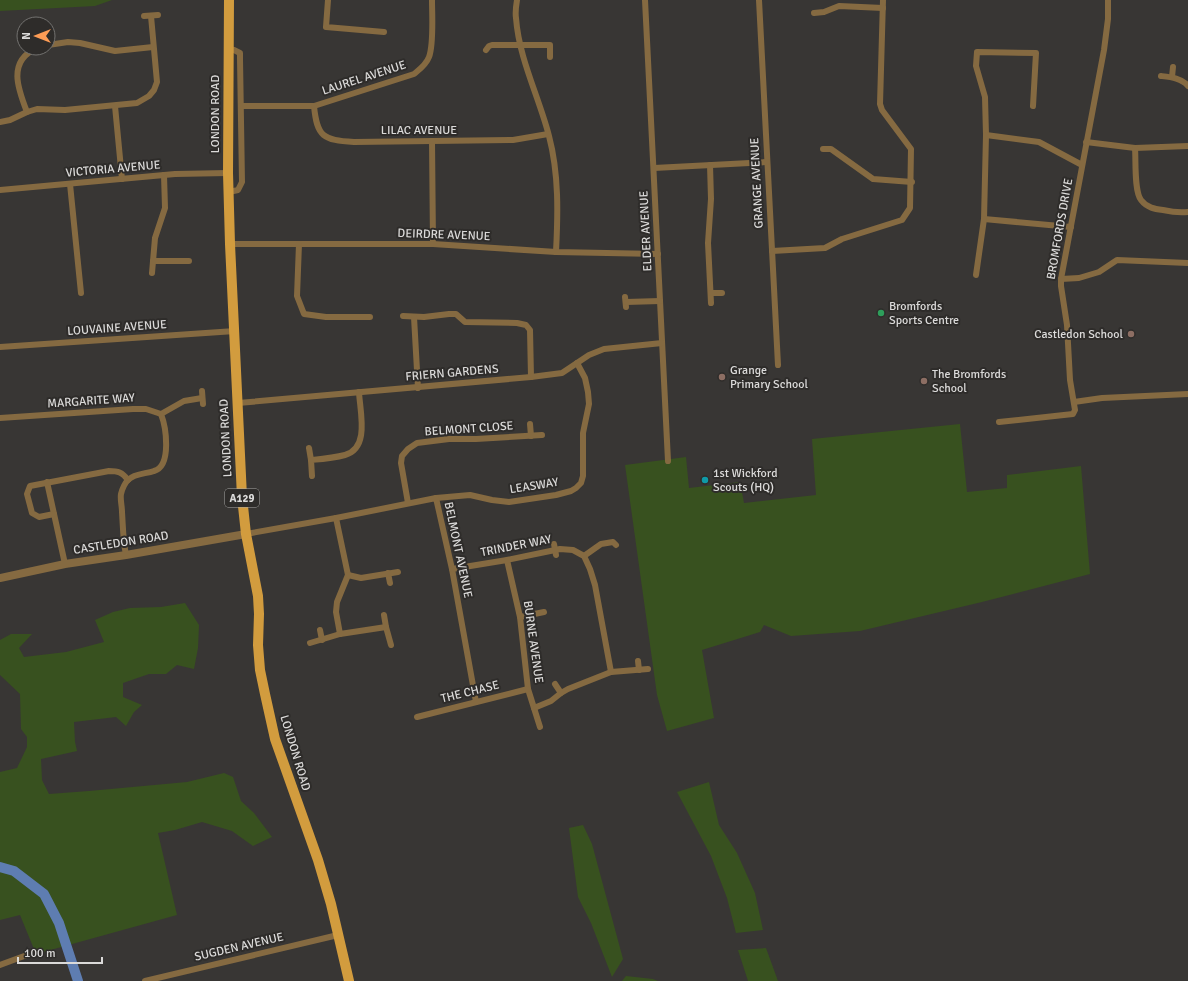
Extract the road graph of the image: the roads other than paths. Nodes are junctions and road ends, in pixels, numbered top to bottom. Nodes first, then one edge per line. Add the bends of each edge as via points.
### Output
1 (229, 0) edge
2 (328, 0) edge
3 (432, 0) edge
4 (517, 0) edge
5 (645, 0) edge
6 (759, 0) edge
7 (883, 0) edge
8 (1108, 0) edge
9 (883, 8) junction
10 (814, 13) dead end
11 (158, 15) dead end
12 (384, 32) dead end
13 (56, 44) edge
14 (521, 44) junction
15 (153, 47) junction
16 (229, 50) junction
17 (486, 50) dead end
18 (24, 56) edge
19 (550, 57) dead end
20 (1173, 68) dead end
21 (1161, 76) dead end
22 (1172, 77) junction
23 (1188, 86) edge
24 (115, 106) junction
25 (241, 106) junction
26 (314, 106) junction
27 (1033, 106) dead end
28 (27, 112) junction
29 (0, 122) edge
30 (548, 134) junction
31 (986, 135) junction
32 (432, 141) junction
33 (1086, 142) junction
34 (1188, 146) edge
35 (1135, 148) junction
36 (823, 149) dead end
37 (767, 162) junction
38 (710, 165) junction
39 (1082, 165) junction
40 (654, 168) junction
41 (228, 174) junction
42 (164, 175) junction
43 (122, 179) junction
44 (912, 182) junction
45 (70, 184) junction
46 (0, 190) edge
47 (229, 192) junction
48 (1188, 212) edge
49 (984, 219) junction
50 (1071, 227) junction
51 (230, 244) junction
52 (299, 244) junction
53 (433, 244) junction
54 (772, 251) junction
55 (556, 252) junction
56 (658, 254) junction
57 (153, 261) junction
58 (189, 261) dead end
59 (1188, 263) edge
60 (152, 273) dead end
61 (976, 275) dead end
62 (1061, 279) junction
63 (81, 293) dead end
64 (710, 293) junction
65 (722, 293) dead end
66 (660, 301) junction
67 (626, 302) dead end
68 (711, 303) dead end
69 (404, 316) dead end
70 (414, 317) junction
71 (370, 318) dead end
72 (235, 331) junction
73 (662, 343) junction
74 (0, 347) edge
75 (577, 362) junction
76 (778, 365) dead end
77 (531, 377) junction
78 (418, 388) junction
79 (359, 392) junction
80 (1188, 394) edge
81 (202, 398) dead end
82 (1074, 402) junction
83 (238, 403) junction
84 (161, 414) junction
85 (0, 418) edge
86 (1000, 422) dead end
87 (530, 424) dead end
88 (542, 435) dead end
89 (531, 436) junction
90 (309, 448) dead end
91 (311, 460) junction
92 (668, 461) dead end
93 (312, 476) dead end
94 (128, 480) junction
95 (47, 482) junction
96 (436, 498) junction
97 (408, 503) junction
98 (54, 514) junction
99 (336, 518) junction
100 (246, 534) junction
101 (616, 545) dead end
102 (126, 555) junction
103 (584, 556) junction
104 (507, 560) junction
105 (65, 564) junction
106 (452, 569) junction
107 (398, 572) dead end
108 (388, 573) junction
109 (348, 575) junction
110 (0, 578) edge
111 (390, 584) dead end
112 (544, 612) dead end
113 (384, 615) dead end
114 (520, 617) junction
115 (386, 627) junction
116 (320, 630) dead end
117 (340, 634) junction
118 (322, 640) junction
119 (310, 643) dead end
120 (391, 645) dead end
121 (638, 661) dead end
122 (648, 669) dead end
123 (639, 670) junction
124 (611, 672) junction
125 (555, 684) dead end
126 (528, 689) junction
127 (561, 693) junction
128 (476, 702) junction
129 (534, 708) junction
130 (417, 717) dead end
131 (540, 727) dead end
132 (338, 935) junction
133 (28, 955) dead end
134 (0, 964) edge
135 (145, 981) edge
136 (349, 981) edge

1 - 16 main road, LONDON ROAD / A129
2 - 12 street via 326,27
3 - 26 street, LAUREL AVENUE via 431,44 423,67 414,74
4 - 14 street via 516,18
5 - 40 street, ELDER AVENUE
6 - 37 street, GRANGE AVENUE
7 - 9 street
8 - 33 street, BROMFORDS DRIVE via 1104,50
9 - 10 street via 839,6
9 - 44 street via 880,104 911,148
11 - 15 street via 147,16
13 - 15 street via 80,43 116,51
14 - 17 street via 492,45
14 - 19 street via 550,45
14 - 30 street
15 - 24 street via 157,82 154,90 137,103
16 - 25 street via 240,53
16 - 41 main road, LONDON ROAD / A129
18 - 28 street via 17,74 18,86
20 - 22 street
21 - 22 street
22 - 23 street
24 - 28 street via 65,110 37,109
24 - 43 street
25 - 26 street, LAUREL AVENUE
25 - 47 street via 242,182 238,190
26 - 32 street, LILAC AVENUE via 317,127 322,134 334,141
27 - 31 street via 1036,54 977,52 976,66 985,97
28 - 29 street
30 - 32 street, LILAC AVENUE via 513,140
30 - 55 street via 553,154 558,215
31 - 39 street via 1039,142
31 - 49 street
32 - 53 street
33 - 35 street
33 - 39 street, BROMFORDS DRIVE
34 - 35 street
35 - 48 street via 1140,200 1152,208
36 - 44 street via 831,149 873,179
37 - 38 street
37 - 54 street, GRANGE AVENUE
38 - 40 street
38 - 64 street
39 - 50 street, BROMFORDS DRIVE
40 - 56 street, ELDER AVENUE
41 - 42 street, VICTORIA AVENUE
41 - 47 main road, LONDON ROAD / A129
42 - 43 street, VICTORIA AVENUE
42 - 57 street via 165,208 155,238
43 - 45 street, VICTORIA AVENUE
44 - 54 street via 910,208 902,220 842,239 825,248
45 - 46 street, VICTORIA AVENUE
45 - 63 street
47 - 51 main road, LONDON ROAD / A129
49 - 50 street
49 - 61 street
50 - 62 street, BROMFORDS DRIVE
51 - 52 street, DEIRDRE AVENUE
51 - 72 main road, LONDON ROAD / A129
52 - 53 street, DEIRDRE AVENUE
52 - 71 street via 297,296 304,314
53 - 55 street, DEIRDRE AVENUE
54 - 76 street, GRANGE AVENUE
55 - 56 street, DEIRDRE AVENUE
56 - 66 street, ELDER AVENUE
57 - 58 street
57 - 60 street
59 - 62 street via 1117,260 1099,272 1079,278
62 - 82 street, BROMFORDS DRIVE
64 - 65 street
64 - 68 street
66 - 67 street
66 - 73 street, ELDER AVENUE
69 - 70 street
70 - 77 street via 456,314 465,322 517,323 526,326 530,330
70 - 78 street
72 - 74 street, LOUVAINE AVENUE
72 - 83 main road, LONDON ROAD / A129
73 - 75 street, FRIERN GARDENS via 604,349
73 - 92 street, ELDER AVENUE
75 - 77 street, FRIERN GARDENS via 562,373
75 - 96 street, LEASWAY via 585,378 588,404 583,433 583,476 576,488 556,495 509,502 470,495
77 - 78 street, FRIERN GARDENS
78 - 79 street, FRIERN GARDENS
79 - 83 street, FRIERN GARDENS
79 - 91 street via 362,434 359,444 353,452 344,456
80 - 82 street via 1102,398
81 - 84 street via 184,401
82 - 86 street via 1073,414
83 - 100 main road, LONDON ROAD / A129
84 - 85 street, MARGARITE WAY via 146,409 133,409
84 - 94 street via 165,431 164,460 161,466 155,471
87 - 89 street
88 - 89 street, BELMONT CLOSE
89 - 97 street, BELMONT CLOSE via 449,439 417,443 402,456
90 - 91 street
91 - 93 street
94 - 95 street via 119,471 108,471
94 - 102 street via 121,494
95 - 98 street
95 - 98 street via 30,486 27,494 30,510 39,517
96 - 97 street, BELMONT AVENUE
96 - 106 street, BELMONT AVENUE
97 - 99 street, BELMONT AVENUE
98 - 105 street
99 - 100 street, BELMONT AVENUE
99 - 109 street
100 - 102 street, CASTLEDON ROAD
100 - 132 main road, LONDON ROAD / A129 via 258,596 260,670 274,732 318,860
101 - 103 street via 613,542 601,544
102 - 105 street, CASTLEDON ROAD
103 - 104 street, TRINDER WAY via 573,550 560,549
103 - 124 street via 594,585
104 - 106 street, TRINDER WAY
104 - 114 street, BURNE AVENUE
105 - 110 street, CASTLEDON ROAD
106 - 128 street, BELMONT AVENUE
107 - 108 street
108 - 109 street via 361,578
108 - 111 street
109 - 117 street via 337,602
112 - 114 street
113 - 115 street
114 - 126 street, BURNE AVENUE
115 - 117 street
115 - 120 street
116 - 118 street
117 - 118 street
118 - 119 street
121 - 123 street
122 - 123 street
123 - 124 street
124 - 127 street
125 - 127 street
126 - 128 street, THE CHASE
126 - 129 street, BURNE AVENUE
127 - 129 street via 551,701
128 - 130 street, THE CHASE
129 - 131 street, BURNE AVENUE
132 - 135 street, SUGDEN AVENUE
132 - 136 main road, LONDON ROAD / A129
133 - 134 street

